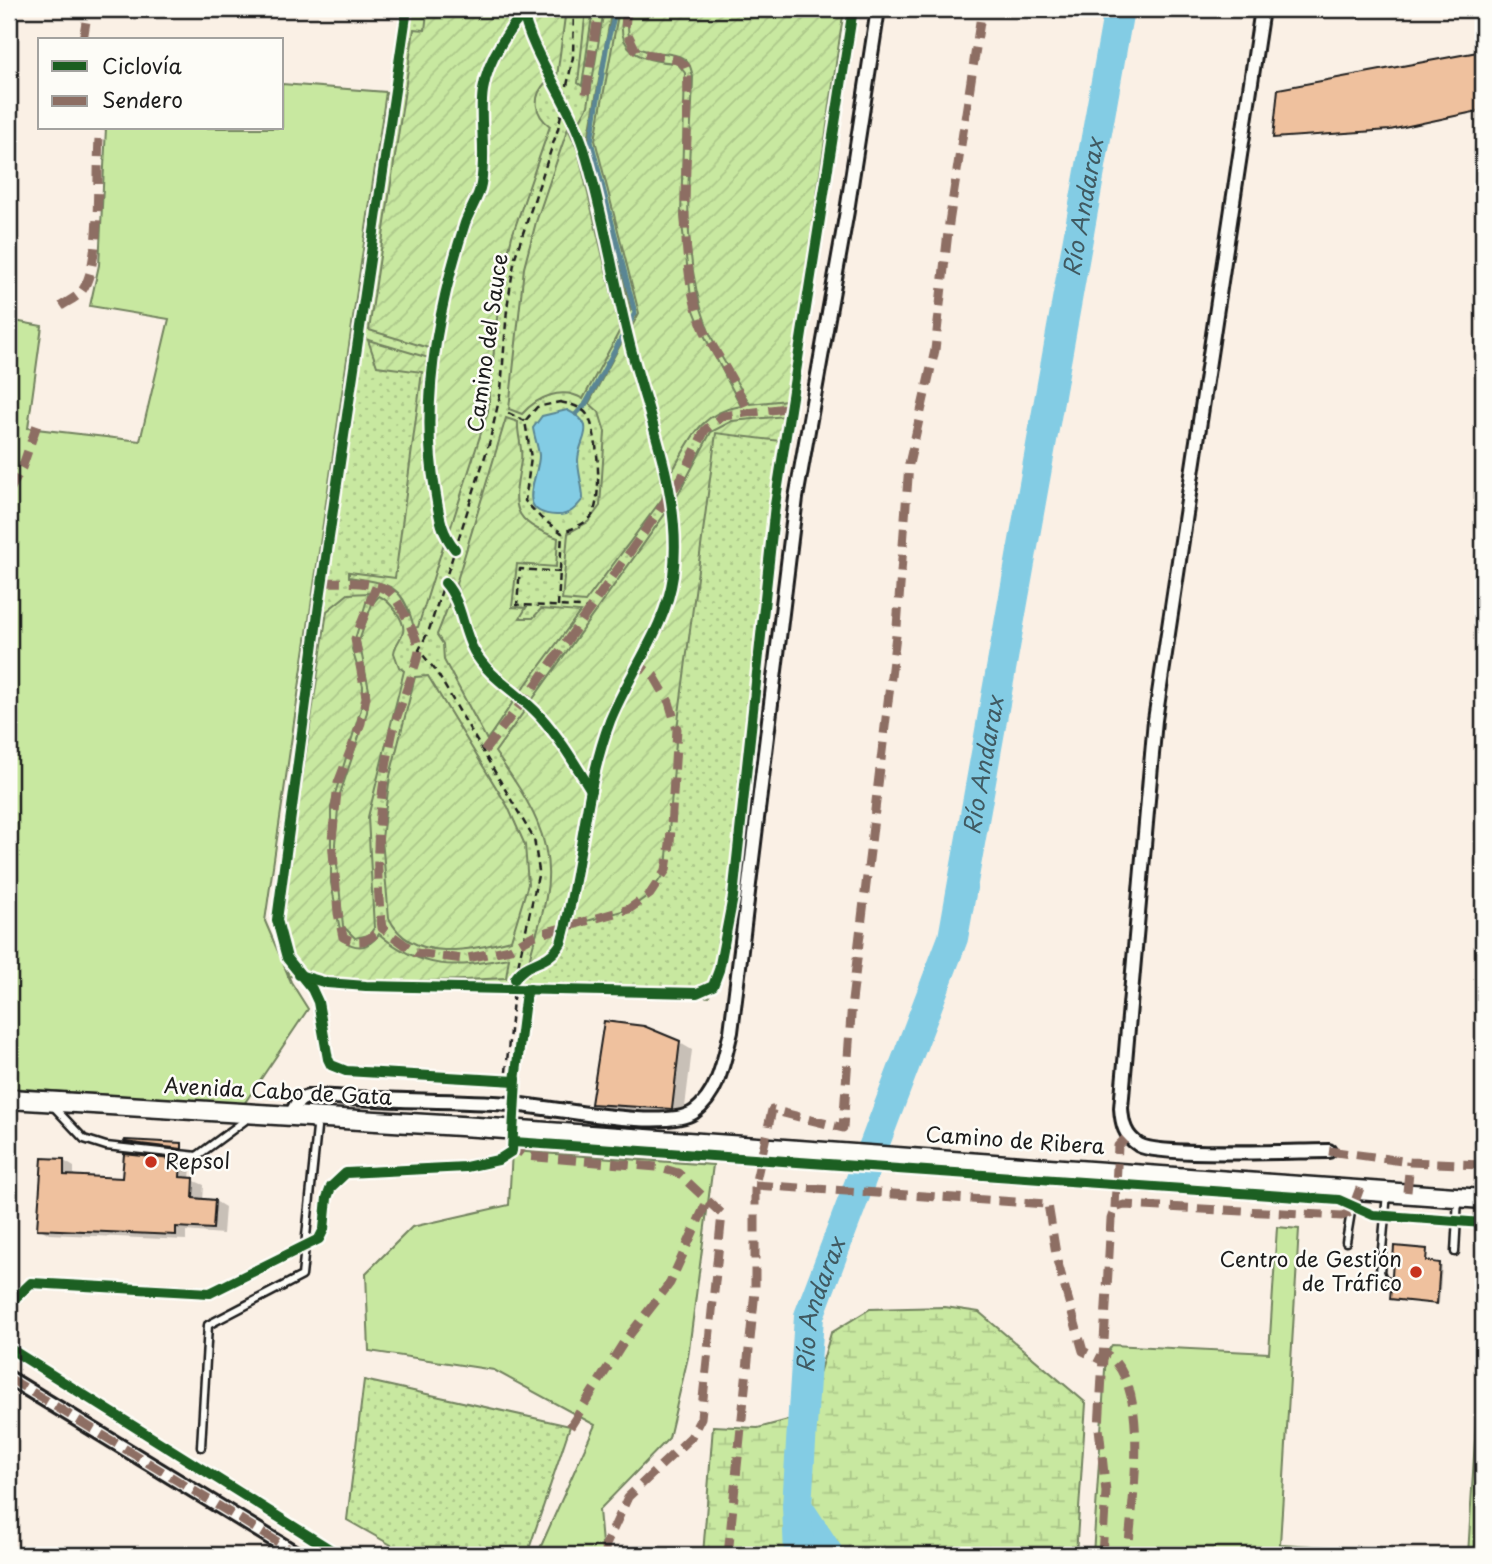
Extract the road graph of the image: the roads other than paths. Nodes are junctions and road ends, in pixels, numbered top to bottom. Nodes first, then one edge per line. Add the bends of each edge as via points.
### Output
1 (878, 9) edge
2 (1262, 9) edge
3 (9, 1099) edge
4 (48, 1101) junction
5 (254, 1113) junction
6 (299, 1116) junction
7 (544, 1132) joint
8 (1329, 1151) dead end
9 (1387, 1191) junction
10 (1458, 1196) junction
11 (1483, 1199) edge
12 (1351, 1212) dead end
13 (1346, 1241) dead end
14 (1455, 1252) dead end
15 (1391, 1282) dead end
16 (9, 1378) edge
17 (201, 1447) dead end
18 (299, 1555) edge

1 - 6 street via 802,456 736,999 715,1088 692,1113 668,1119 514,1104 319,1096 296,1101
2 - 8 street via 1155,720 1121,1108 1128,1136 1141,1147
3 - 4 main road, Avenida Cabo de Gata
4 - 5 main road, Avenida Cabo de Gata
4 - 5 lane via 84,1139 106,1146 198,1156
5 - 6 main road, Avenida Cabo de Gata
6 - 7 main road, Avenida Cabo de Gata
6 - 17 lane via 317,1128 302,1276 208,1325
7 - 9 main road, Camino de Ribera
9 - 10 main road, Camino de Ribera
9 - 15 lane via 1380,1272 1382,1279
10 - 11 main road, Camino de Ribera
10 - 14 lane
12 - 13 lane
16 - 18 street

